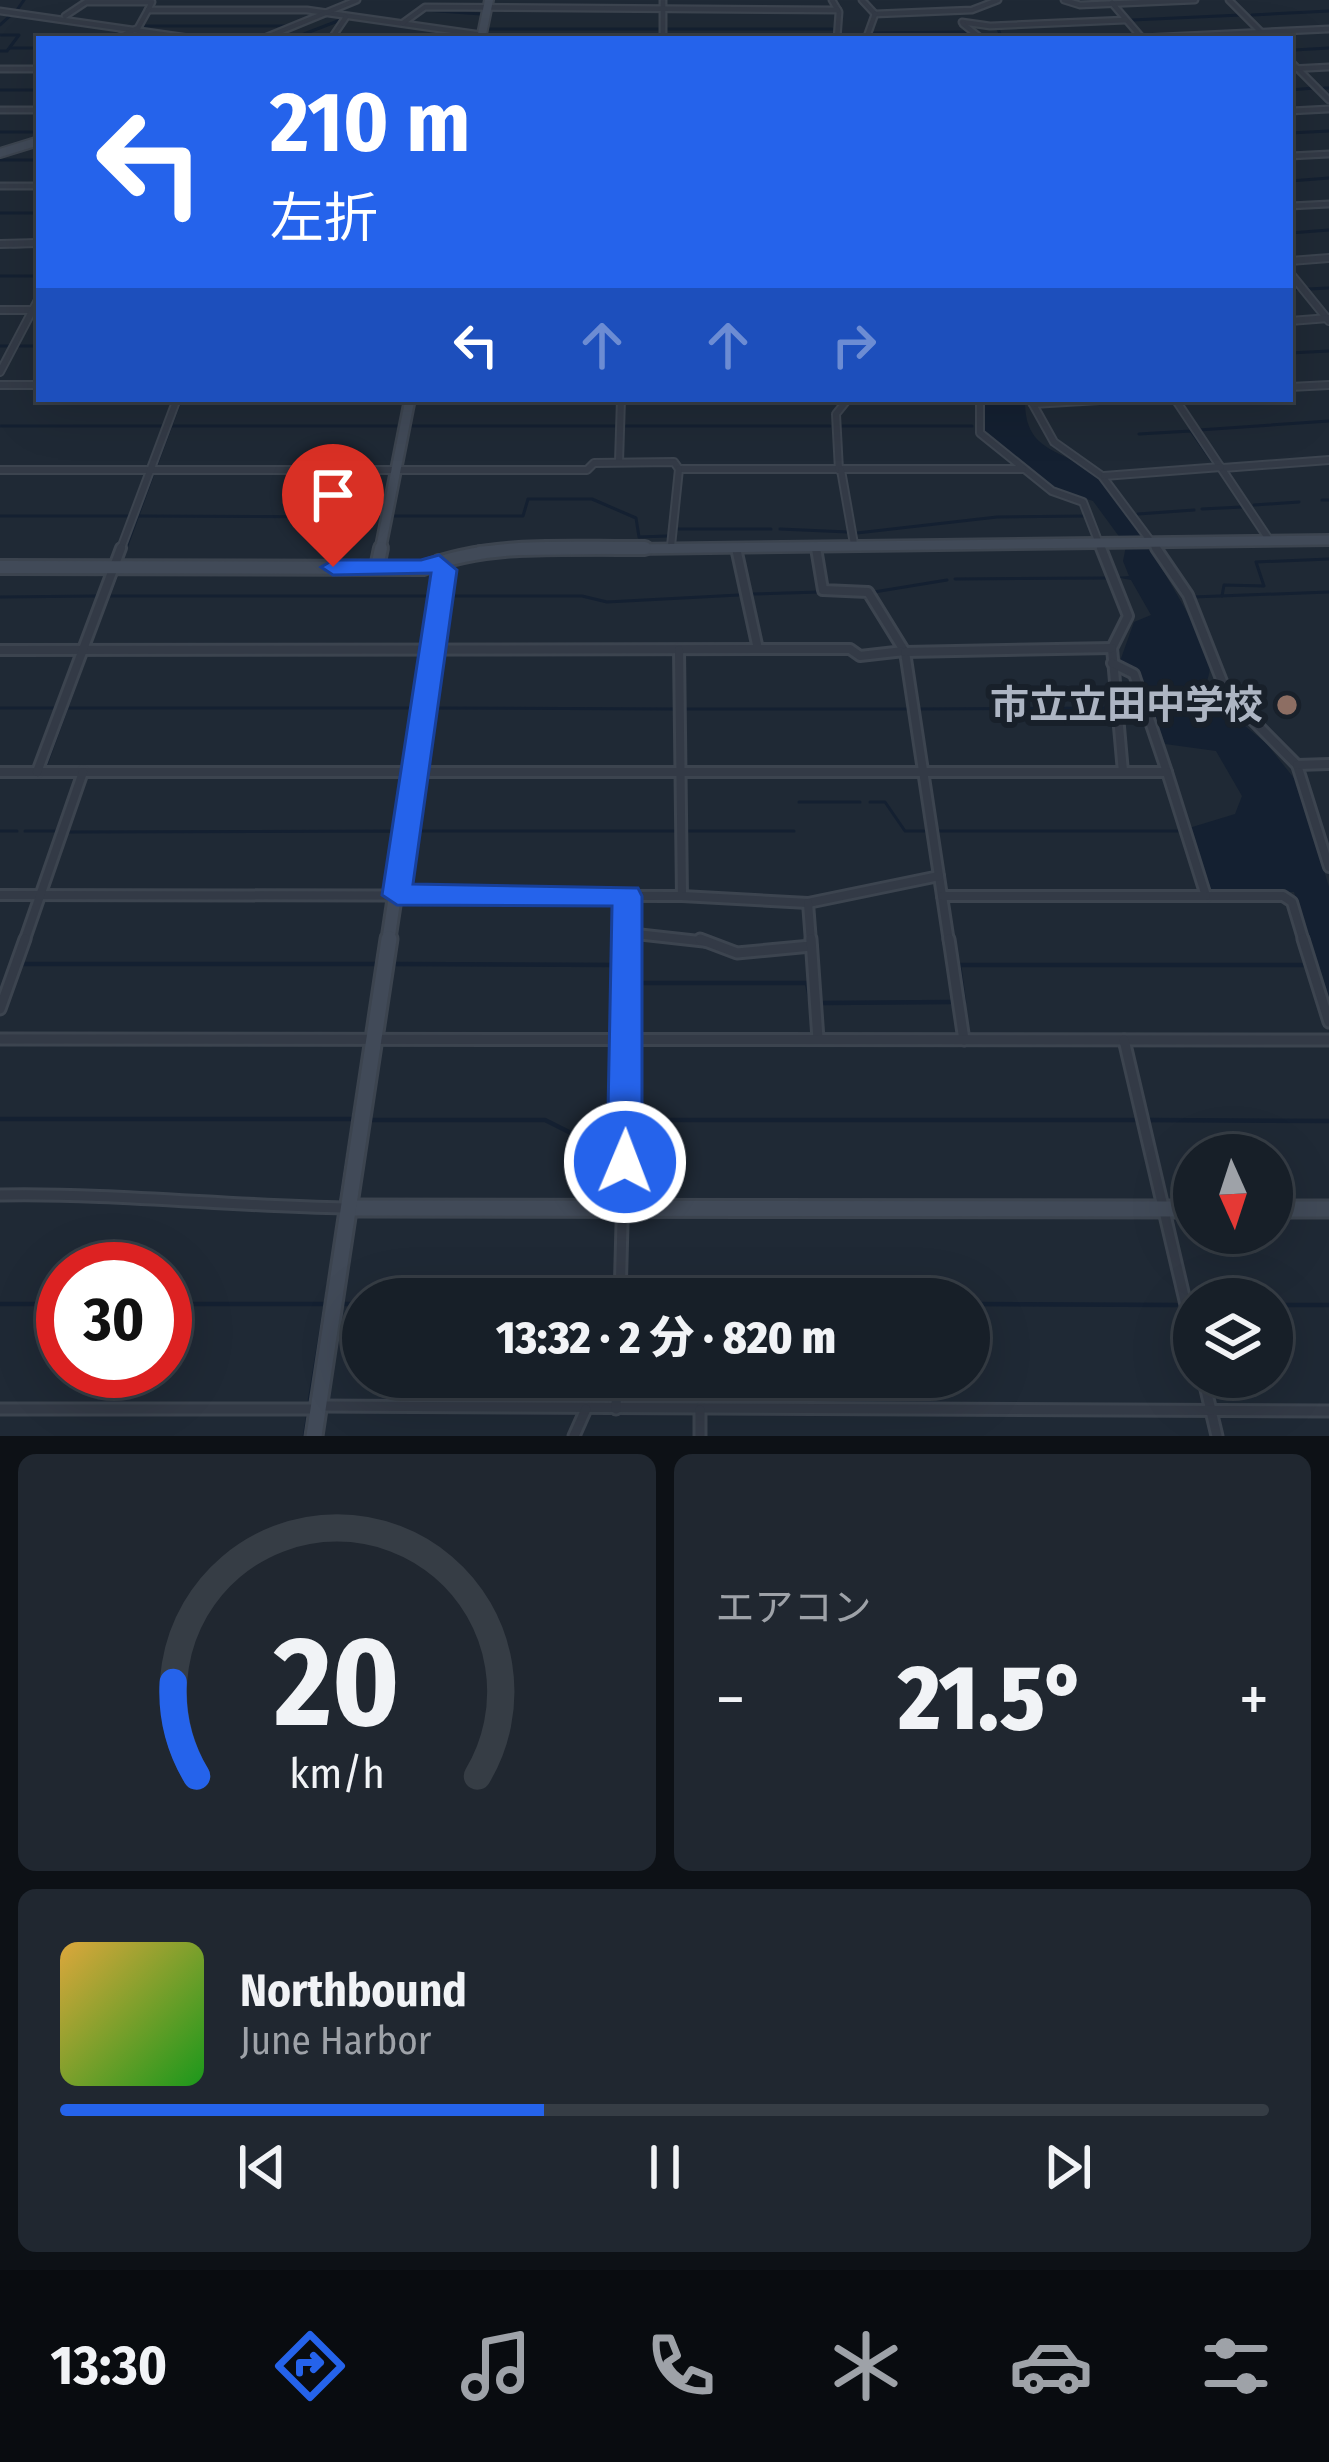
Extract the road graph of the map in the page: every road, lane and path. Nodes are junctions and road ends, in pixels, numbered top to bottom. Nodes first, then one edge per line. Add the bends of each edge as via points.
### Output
1 (250, 0) edge
2 (357, 0) edge
3 (663, 0) edge
4 (832, 0) edge
5 (862, 0) edge
6 (928, 0) edge
7 (998, 0) edge
8 (1064, 0) edge
9 (1196, 0) edge
10 (1228, 0) edge
11 (1111, 2) edge
12 (9, 3) edge
13 (488, 5) edge
14 (148, 10) junction
15 (246, 10) junction
16 (663, 10) junction
17 (838, 10) junction
18 (0, 11) edge
19 (946, 11) junction
20 (328, 14) junction
21 (874, 14) junction
22 (65, 16) junction
23 (346, 17) junction
24 (1126, 20) junction
25 (962, 22) junction
26 (403, 23) junction
27 (136, 28) junction
28 (1329, 29) edge
29 (1265, 34) edge
30 (121, 36) edge
31 (180, 36) edge
32 (270, 36) edge
33 (333, 36) edge
34 (476, 36) edge
35 (482, 36) edge
36 (663, 36) edge
37 (837, 36) edge
38 (867, 36) edge
39 (978, 36) edge
40 (1140, 36) edge
41 (1204, 36) edge
42 (1293, 66) edge
43 (1329, 68) edge
44 (0, 69) edge
45 (36, 69) edge
46 (1329, 105) edge
47 (0, 110) edge
48 (36, 110) edge
49 (1293, 111) edge
50 (36, 142) edge
51 (0, 153) edge
52 (1329, 154) edge
53 (1293, 157) edge
54 (0, 186) edge
55 (36, 186) edge
56 (1329, 204) edge
57 (1293, 206) edge
58 (0, 244) edge
59 (36, 244) edge
60 (1329, 258) edge
61 (1293, 261) edge
62 (1293, 278) edge
63 (0, 310) edge
64 (36, 310) edge
65 (1328, 319) edge
66 (1293, 321) edge
67 (0, 372) edge
68 (0, 385) edge
69 (36, 385) edge
70 (1329, 385) edge
71 (1293, 387) edge
72 (176, 402) edge
73 (409, 402) edge
74 (621, 402) edge
75 (846, 402) edge
76 (980, 402) edge
77 (1032, 402) edge
78 (1176, 402) edge
79 (1329, 460) edge
80 (619, 462) junction
81 (1222, 467) junction
82 (0, 470) edge
83 (150, 470) junction
84 (396, 470) junction
85 (679, 470) junction
86 (840, 470) junction
87 (1023, 470) junction
88 (1102, 476) junction
89 (1329, 540) edge
90 (1270, 541) junction
91 (1102, 542) junction
92 (1148, 542) junction
93 (816, 544) junction
94 (854, 544) junction
95 (735, 545) junction
96 (670, 546) junction
97 (439, 562) junction
98 (0, 567) edge
99 (114, 567) junction
100 (377, 567) junction
101 (1112, 648) junction
102 (0, 650) edge
103 (83, 650) junction
104 (433, 650) junction
105 (679, 650) junction
106 (758, 650) junction
107 (905, 651) junction
108 (1112, 663) junction
109 (1149, 712) junction
110 (1118, 713) junction
111 (1329, 764) edge
112 (1298, 765) junction
113 (0, 772) edge
114 (37, 772) junction
115 (83, 772) junction
116 (415, 772) junction
117 (680, 772) junction
118 (922, 772) junction
119 (1123, 772) junction
120 (1168, 772) junction
121 (1329, 867) edge
122 (938, 877) junction
123 (0, 895) edge
124 (40, 895) junction
125 (397, 895) junction
126 (627, 896) junction
127 (682, 896) junction
128 (942, 896) junction
129 (1206, 896) junction
130 (808, 903) junction
131 (627, 933) junction
132 (811, 946) junction
133 (0, 1009) edge
134 (1329, 1022) edge
135 (376, 1038) junction
136 (0, 1039) edge
137 (626, 1039) junction
138 (818, 1039) junction
139 (964, 1040) junction
140 (1124, 1040) junction
141 (1329, 1040) edge
142 (0, 1196) edge
143 (350, 1208) junction
144 (624, 1208) junction
145 (1164, 1209) junction
146 (1173, 1209) edge
147 (1293, 1209) edge
148 (1329, 1209) edge
149 (621, 1278) edge
150 (1180, 1278) edge
151 (616, 1398) edge
152 (1207, 1398) edge
153 (0, 1408) edge
154 (318, 1408) junction
155 (586, 1408) junction
156 (616, 1409) junction
157 (700, 1410) junction
158 (1210, 1411) junction
159 (1329, 1411) edge
160 (314, 1436) edge
161 (574, 1436) edge
162 (700, 1436) edge
163 (1216, 1436) edge

1 - 15 street
2 - 20 street
3 - 16 street
4 - 17 street
5 - 21 street
6 - 19 street
7 - 19 street
8 - 11 street
9 - 11 street
10 - 29 street
11 - 24 street
12 - 18 street
13 - 16 street
13 - 26 street via 425,7
13 - 35 street
14 - 15 street
14 - 22 street via 152,2 86,2
14 - 27 street
15 - 20 street
16 - 17 street
16 - 36 street
17 - 37 street
18 - 22 street
19 - 21 street
19 - 25 street
20 - 23 street
20 - 32 street
21 - 38 street
22 - 27 street
23 - 26 street
23 - 33 street
24 - 25 street
24 - 40 street
25 - 39 street
26 - 34 street
27 - 30 street
27 - 31 street
28 - 29 street
29 - 41 street
42 - 43 street
42 - 46 street
44 - 45 street
46 - 49 street
47 - 48 street
50 - 51 street
52 - 53 street
54 - 55 street
56 - 57 street
58 - 59 street
60 - 61 street
62 - 65 street
63 - 64 street
64 - 67 street
65 - 66 street
68 - 69 street
70 - 71 street
72 - 83 street
73 - 84 street
74 - 80 street
75 - 86 street via 836,415
76 - 87 street via 980,433
77 - 88 street via 1054,442
78 - 81 street
79 - 81 street
80 - 84 street via 587,470
80 - 85 street via 674,462
81 - 88 street
81 - 90 street
82 - 83 street
83 - 84 street
83 - 99 street
84 - 100 street
85 - 86 street
85 - 96 street
86 - 87 street
86 - 94 street
87 - 91 street via 1083,502
88 - 92 street
89 - 90 street
90 - 92 street
91 - 92 street
91 - 94 street
91 - 101 street via 1128,616
92 - 112 street via 1188,595 1227,694
93 - 94 street
93 - 95 street
93 - 107 street via 823,590 866,590
95 - 96 street
95 - 106 street
96 - 97 street via 480,550
97 - 100 street
97 - 104 street
98 - 99 street
99 - 100 street
99 - 103 street
101 - 107 street
101 - 108 street
102 - 103 street
103 - 104 street
103 - 114 street
104 - 105 street
104 - 116 street
105 - 106 street
105 - 117 street
106 - 107 street
107 - 118 street
108 - 109 street via 1134,674
108 - 110 street
109 - 110 street
109 - 120 street
110 - 119 street
111 - 112 street
112 - 121 street
113 - 114 street
114 - 115 street
115 - 116 street
115 - 124 street
116 - 117 street
116 - 125 street
117 - 118 street
117 - 127 street
118 - 119 street
118 - 122 street
119 - 120 street
120 - 129 street
122 - 128 street
122 - 130 street
123 - 124 street
124 - 125 street
124 - 133 street
125 - 126 street
125 - 135 street
126 - 127 street
126 - 131 street
127 - 130 street
128 - 129 street
128 - 139 street
129 - 134 street via 1292,902
130 - 132 street
131 - 132 street via 698,938 736,953
131 - 137 street
132 - 138 street
135 - 136 street
135 - 137 street
135 - 143 street
137 - 138 street
137 - 144 street
138 - 139 street
139 - 140 street
140 - 141 street
140 - 145 street
142 - 143 street via 120,1193 226,1206
143 - 144 street
143 - 154 street
144 - 145 street
144 - 149 street
145 - 146 street
145 - 150 street
147 - 148 street
151 - 156 street
152 - 158 street
153 - 154 street
154 - 155 street
154 - 160 street
155 - 156 street
155 - 161 street
156 - 157 street
157 - 158 street
157 - 162 street
158 - 159 street
158 - 163 street

